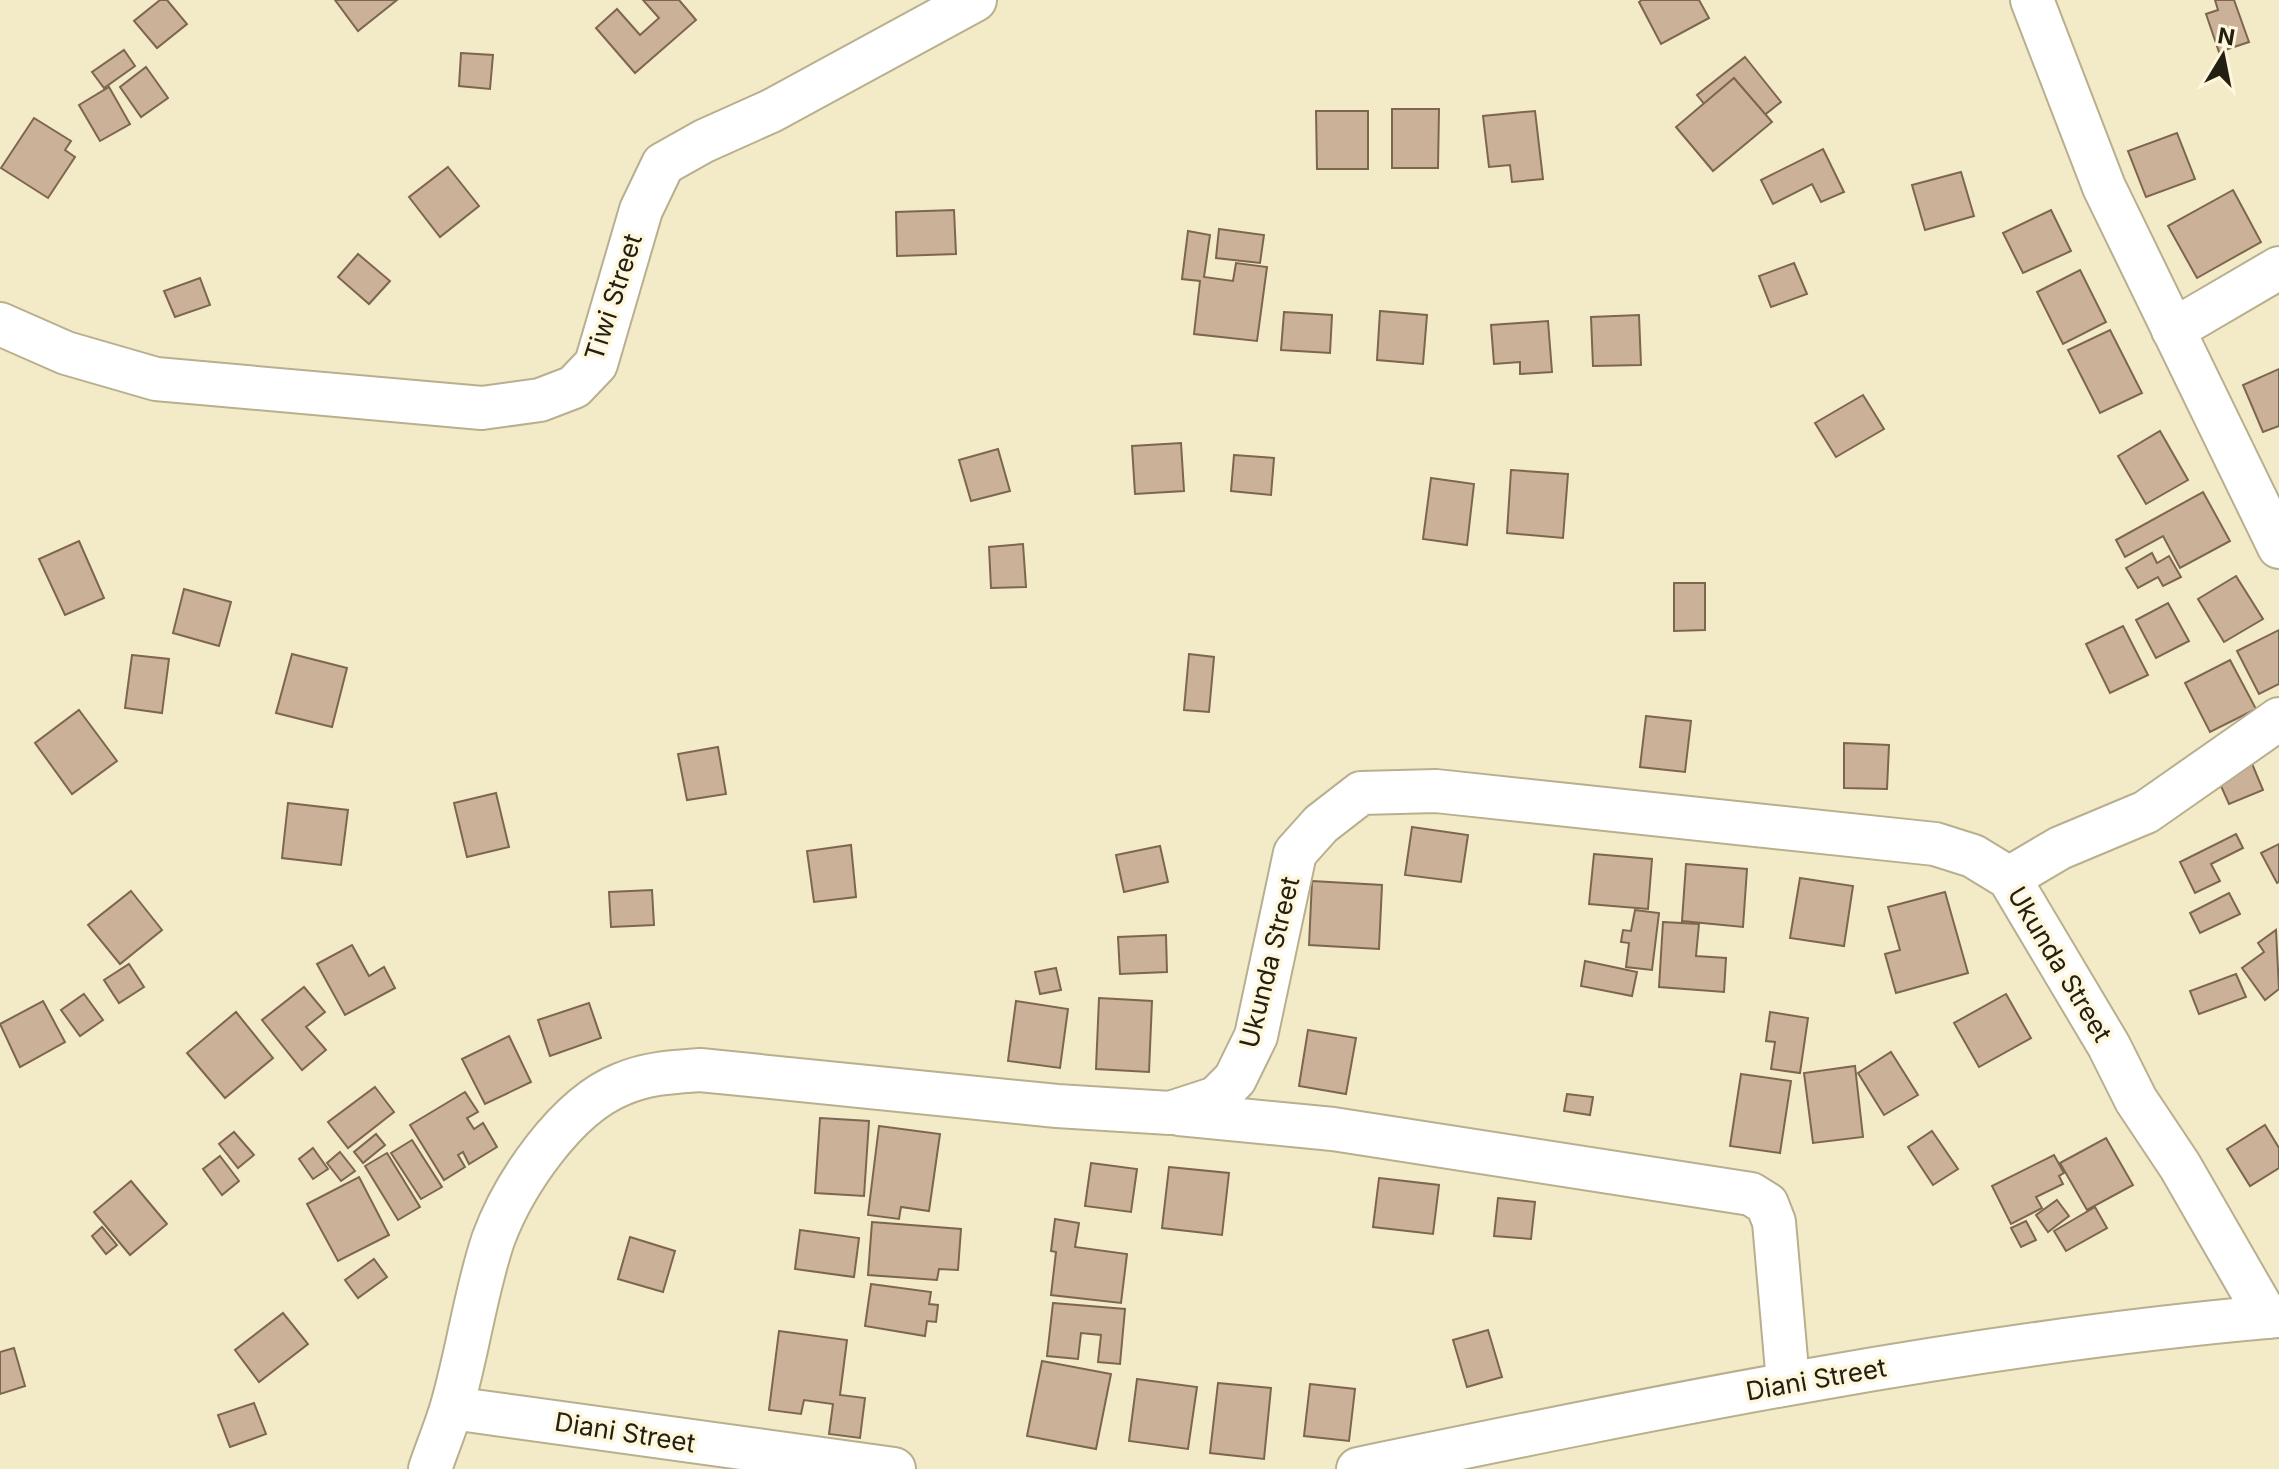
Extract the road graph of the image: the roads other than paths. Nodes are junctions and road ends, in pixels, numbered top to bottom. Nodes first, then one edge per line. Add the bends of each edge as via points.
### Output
1 (975, 0) edge
2 (2032, 0) edge
3 (2279, 268) edge
4 (0, 324) edge
5 (2173, 330) junction
6 (2279, 547) edge
7 (2279, 719) edge
8 (2009, 878) junction
9 (1170, 1113) junction
10 (2273, 1316) edge
11 (1788, 1382) junction
12 (452, 1408) junction
13 (430, 1469) edge
14 (894, 1469) edge
15 (1358, 1469) edge

1 - 4 street, Tiwi Street via 663,164 641,210 596,364 574,387 540,400 482,408 156,379 66,353
2 - 5 street via 2104,187
3 - 5 street
5 - 6 street
7 - 8 street via 2146,812 2060,848
8 - 9 street, Ukunda Street via 1973,856 1935,844 1436,791 1361,793 1295,853 1256,1036 1235,1079 1216,1098
8 - 10 street, Ukunda Street via 2136,1100
9 - 11 street via 1333,1129 1751,1194 1767,1204 1774,1222
9 - 12 street, Ukunda Street via 700,1070 660,1072 620,1084 569,1120 521,1185 494,1239
10 - 11 street, Diani Street
11 - 15 street, Diani Street
12 - 13 street, Ukunda Street
12 - 14 street, Diani Street

